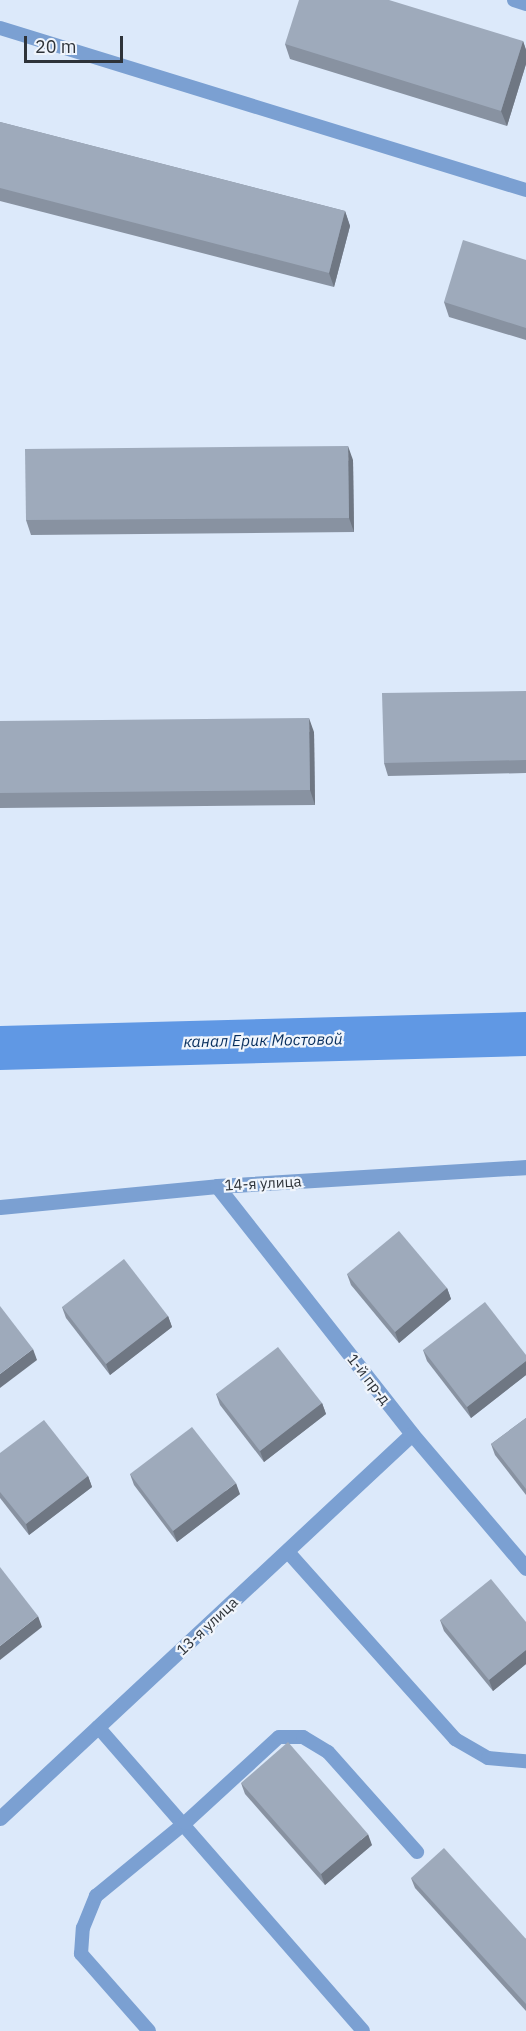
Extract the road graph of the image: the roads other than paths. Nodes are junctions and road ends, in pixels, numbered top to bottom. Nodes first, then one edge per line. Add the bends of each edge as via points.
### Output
1 (514, 0) edge
2 (526, 4) edge
3 (0, 28) edge
4 (525, 185) edge
5 (526, 1167) edge
6 (218, 1186) junction
7 (0, 1207) edge
8 (412, 1434) junction
9 (288, 1552) junction
10 (526, 1568) edge
11 (98, 1727) junction
12 (526, 1761) edge
13 (0, 1818) edge
14 (184, 1823) junction
15 (417, 1852) dead end
16 (149, 2031) edge
17 (363, 2031) edge

1 - 2 lane
3 - 4 lane
5 - 6 street, 14-я улица
6 - 7 street, 14-я улица
6 - 8 street, 1-й пр-д
8 - 9 street, 13-я улица
8 - 10 street, 1-й пр-д
9 - 11 street, 13-я улица
9 - 12 lane via 455,1739 488,1758
11 - 13 street, 13-я улица
11 - 14 lane
14 - 15 lane via 279,1737 303,1737 328,1752
14 - 16 lane via 96,1896 83,1928 81,1954
14 - 17 lane

